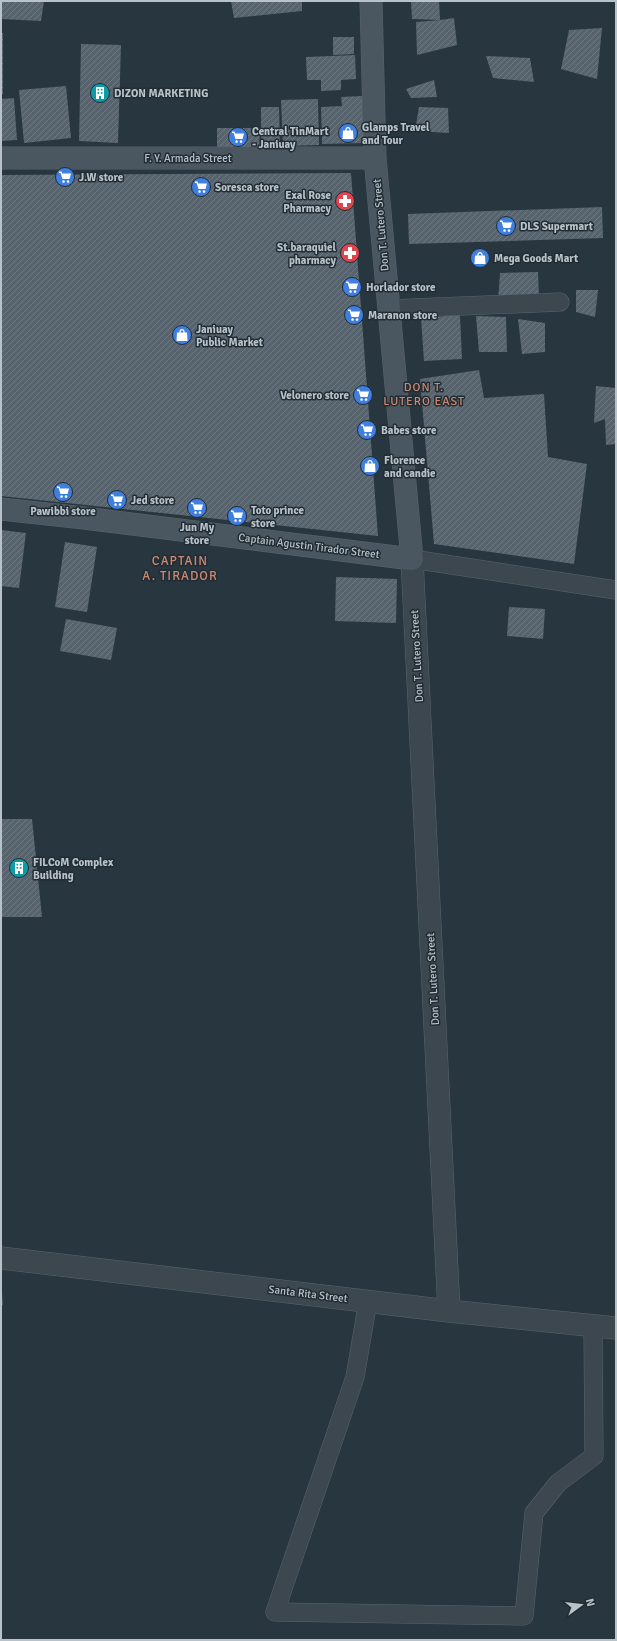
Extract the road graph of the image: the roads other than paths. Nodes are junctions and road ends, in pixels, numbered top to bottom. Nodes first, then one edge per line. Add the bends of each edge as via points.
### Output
1 (371, 1) edge
2 (1, 158) edge
3 (375, 158) junction
4 (560, 302) dead end
5 (389, 309) junction
6 (1, 509) edge
7 (412, 559) junction
8 (616, 590) edge
9 (1, 1258) edge
10 (368, 1302) junction
11 (449, 1311) junction
12 (593, 1326) junction
13 (616, 1328) edge

1 - 3 main road, Don T. Lutero Street
2 - 3 main road, F. Y. Armada Street
3 - 5 main road, Don T. Lutero Street
4 - 5 street
5 - 7 main road, Don T. Lutero Street
6 - 7 main road, Captain Agustin Tirador Street
7 - 8 street, Captain Agustin Tirador Street
7 - 11 street, Don T. Lutero Street
9 - 10 street, Santa Rita Street
10 - 11 street, Santa Rita Street
10 - 12 street via 355,1376 275,1612 524,1616 534,1513 558,1483 594,1456
11 - 12 street, Santa Rita Street
12 - 13 street, Santa Rita Street

